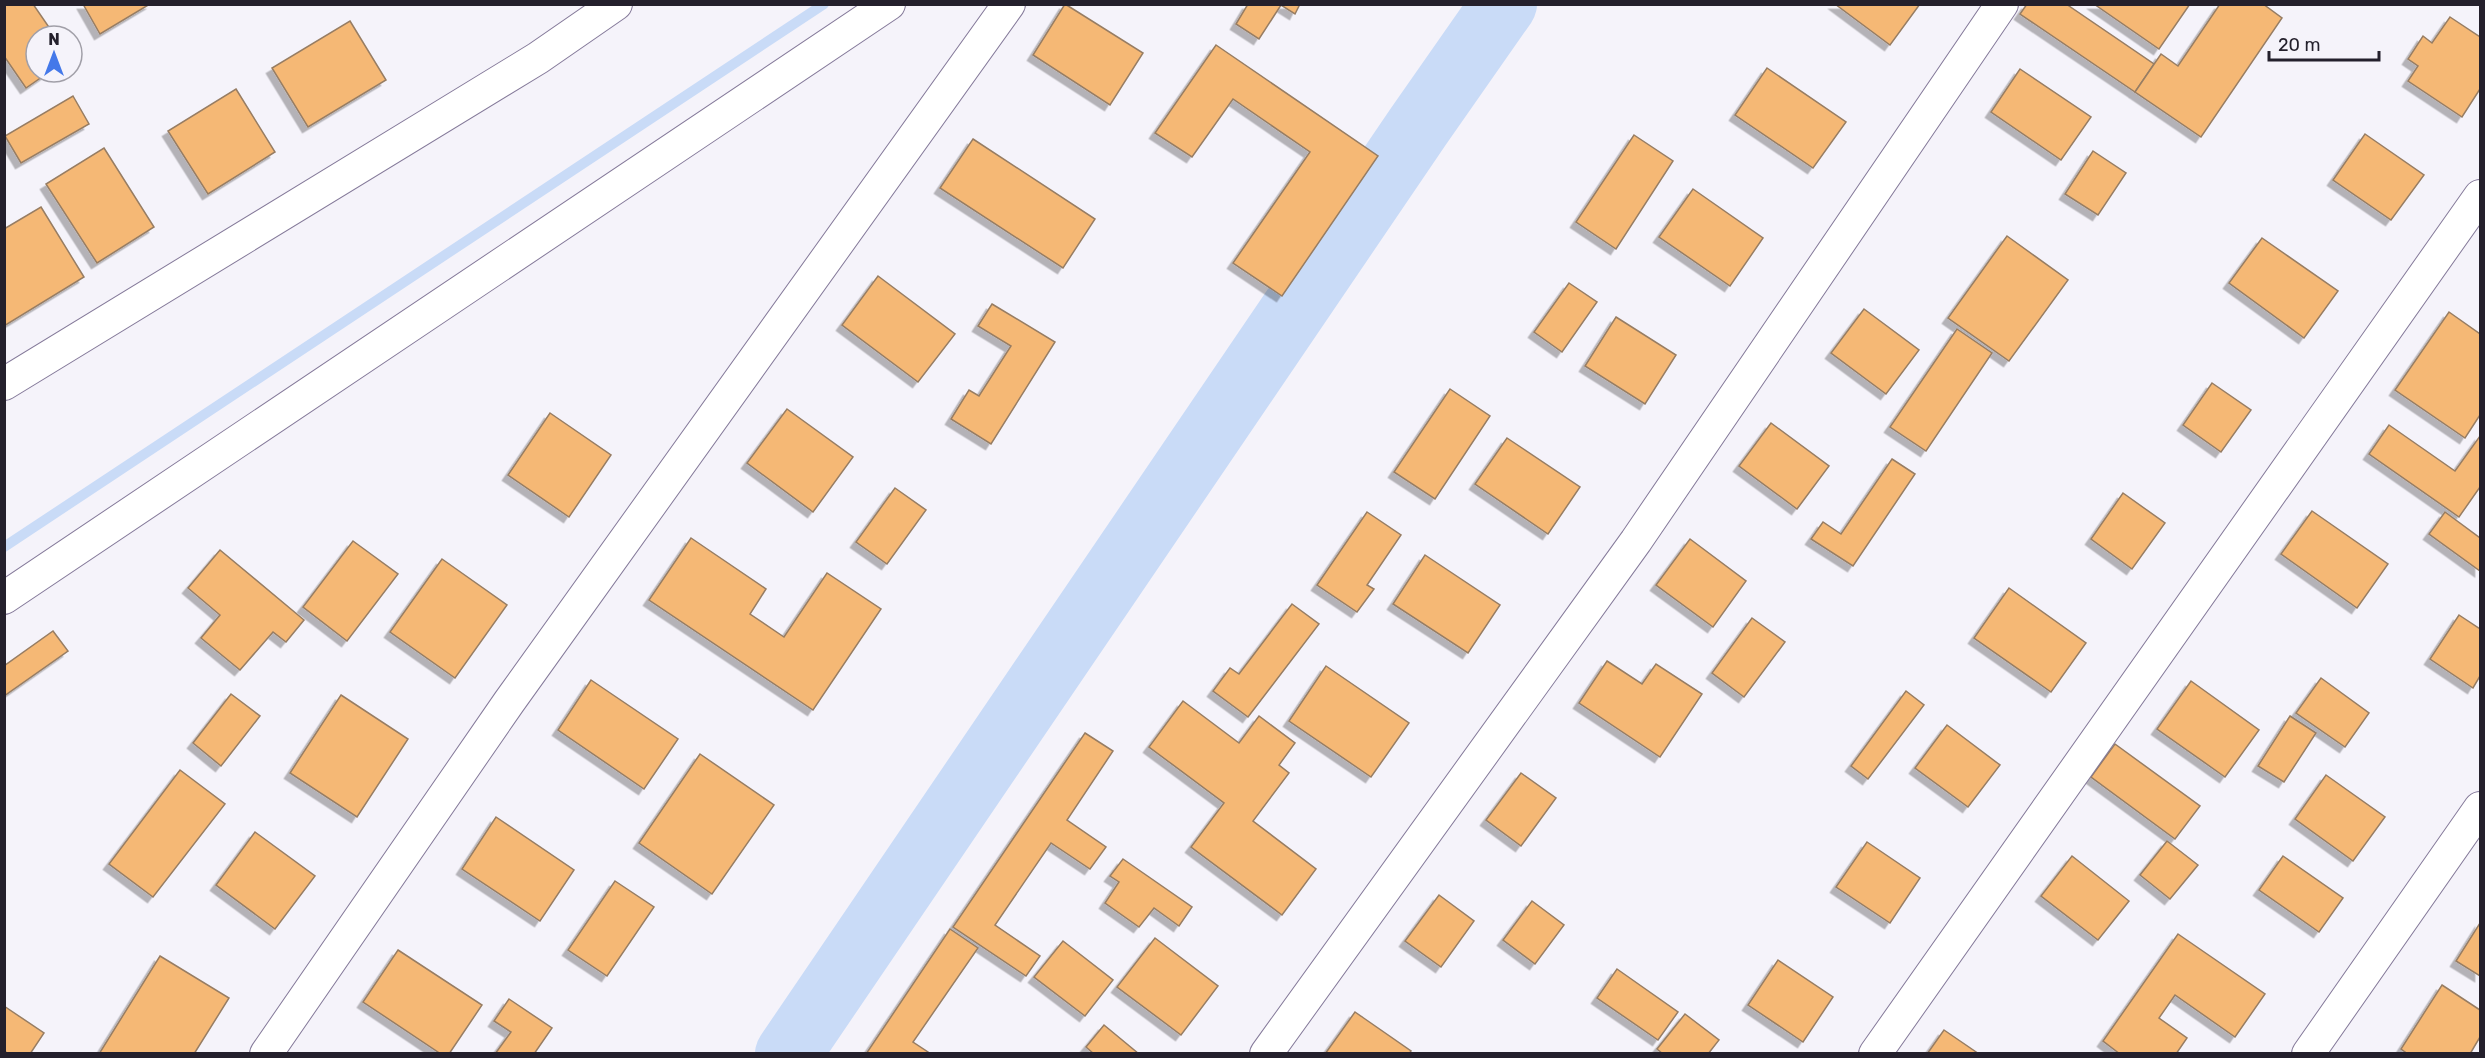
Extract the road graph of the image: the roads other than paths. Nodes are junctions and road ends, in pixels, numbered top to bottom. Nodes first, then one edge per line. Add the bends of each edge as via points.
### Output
1 (616, 4) edge
2 (889, 4) edge
3 (1009, 4) edge
4 (2002, 4) edge
5 (2481, 196) edge
6 (4, 384) edge
7 (4, 598) edge
8 (2481, 808) edge
9 (266, 1053) edge
10 (1266, 1053) edge
11 (1875, 1053) edge
12 (2308, 1053) edge

1 - 6 street via 538,58
2 - 7 street
3 - 9 street via 509,702
4 - 10 street via 1636,541
5 - 11 street
8 - 12 street

